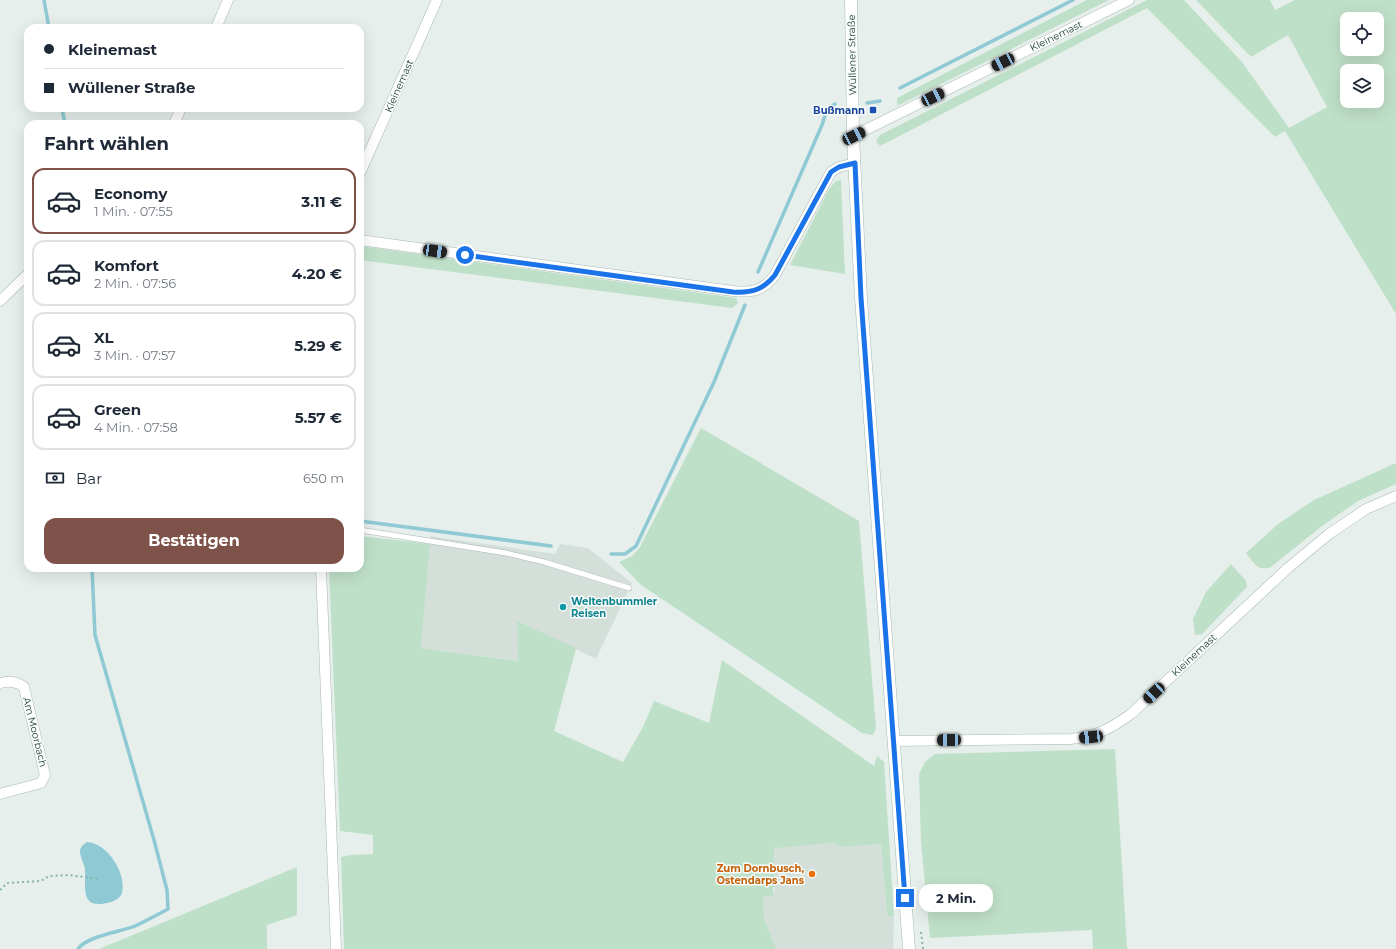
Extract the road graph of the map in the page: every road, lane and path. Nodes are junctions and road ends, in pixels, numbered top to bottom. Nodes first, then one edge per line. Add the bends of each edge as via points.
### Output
1 (228, 0) edge
2 (437, 0) edge
3 (851, 0) edge
4 (1129, 0) edge
5 (218, 24) edge
6 (854, 136) junction
7 (855, 163) junction
8 (364, 164) edge
9 (364, 241) edge
10 (24, 278) edge
11 (0, 302) edge
12 (1396, 496) edge
13 (364, 531) edge
14 (321, 572) edge
15 (629, 588) dead end
16 (0, 683) edge
17 (894, 741) junction
18 (0, 794) edge
19 (99, 879) dead end
20 (0, 890) edge
21 (336, 949) edge
22 (909, 949) edge

1 - 5 street
2 - 8 street, Kleinemast
3 - 6 main road, Wüllener Straße
4 - 6 street, Kleinemast
6 - 7 main road, Wüllener Straße
7 - 9 street via 831,172 775,275 768,284 754,292 733,292
7 - 17 main road, Wüllener Straße via 861,298
10 - 11 street
12 - 17 street, Kleinemast via 1366,509 1329,534 1288,568 1131,714 1112,728 1091,737 1071,739
13 - 15 lane via 506,553
14 - 21 street
16 - 18 street, Am Moorbach via 9,681 24,687 45,775 41,783
17 - 22 main road, Wüllener Straße
19 - 20 path via 84,876 49,876 41,881 7,883

